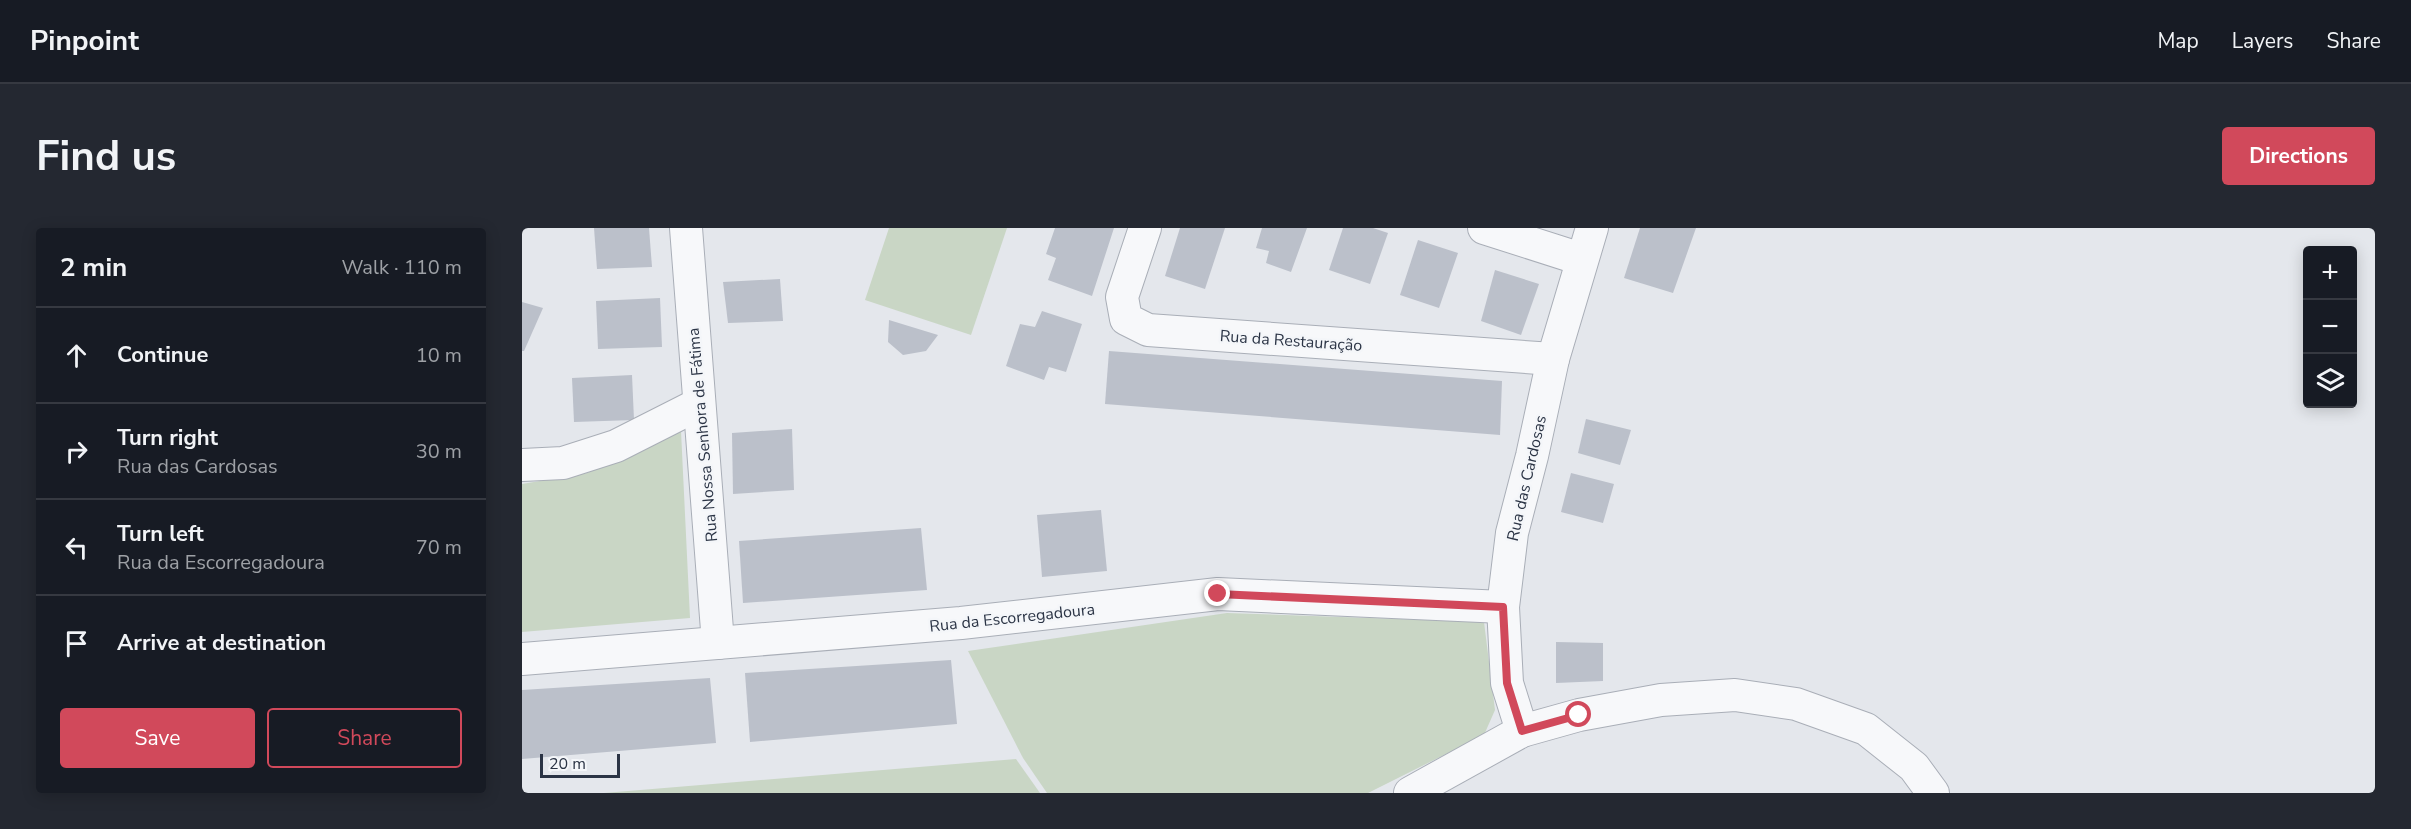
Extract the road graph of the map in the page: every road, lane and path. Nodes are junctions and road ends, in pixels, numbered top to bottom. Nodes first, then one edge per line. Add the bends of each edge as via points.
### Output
1 (686, 228) edge
2 (1145, 228) edge
3 (1484, 228) edge
4 (1593, 228) edge
5 (1581, 259) junction
6 (1553, 359) junction
7 (699, 404) junction
8 (522, 465) edge
9 (1503, 607) junction
10 (718, 643) junction
11 (522, 659) edge
12 (1522, 731) junction
13 (1410, 793) edge
14 (1933, 793) edge

1 - 7 street, Rua Nossa Senhora de Fátima
2 - 6 street, Rua da Restauração via 1122,297 1126,319 1148,330
3 - 5 street
4 - 5 street, Rua das Cardosas
5 - 6 street, Rua das Cardosas
6 - 9 street, Rua das Cardosas via 1512,533
7 - 8 street via 616,446 563,463
7 - 10 street, Rua Nossa Senhora de Fátima
9 - 10 street, Rua da Escorregadoura via 1218,594 961,623
9 - 12 street, Rua das Cardosas via 1507,683
10 - 11 street, Rua da Escorregadoura
12 - 13 street
12 - 14 street via 1579,715 1661,700 1735,695 1796,704 1866,729 1914,767

